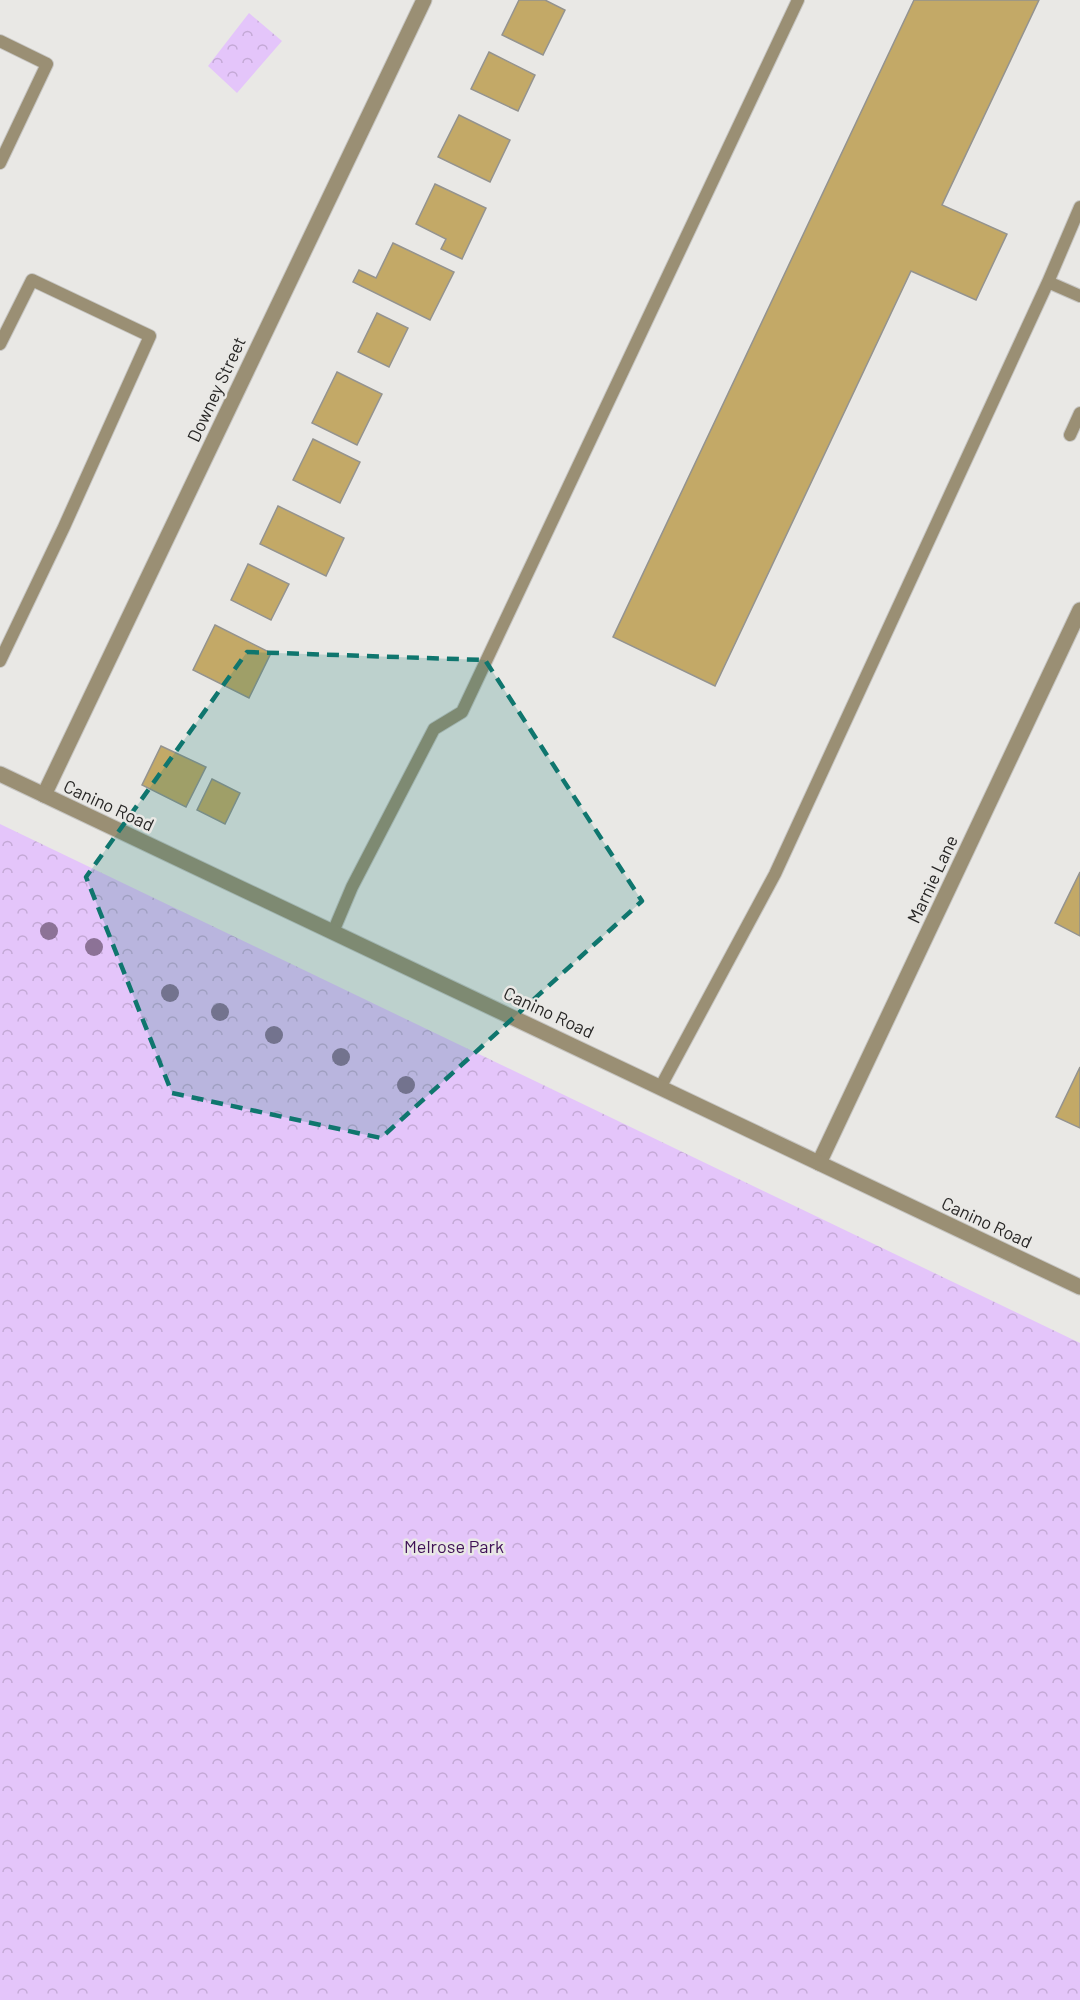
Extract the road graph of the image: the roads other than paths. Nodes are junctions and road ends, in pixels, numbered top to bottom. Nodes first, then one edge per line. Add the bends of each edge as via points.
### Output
1 (424, 0) edge
2 (798, 0) edge
3 (0, 41) edge
4 (0, 164) edge
5 (1080, 207) edge
6 (1048, 282) junction
7 (1080, 296) edge
8 (0, 344) edge
9 (1080, 413) edge
10 (1070, 435) dead end
11 (1080, 610) edge
12 (0, 661) edge
13 (0, 774) edge
14 (44, 795) junction
15 (333, 932) junction
16 (661, 1086) junction
17 (819, 1163) junction
18 (1080, 1287) edge

1 - 14 street, Downey Street
2 - 15 lane via 462,712 434,729 352,887
3 - 4 lane via 47,64
5 - 6 lane
6 - 7 lane
6 - 16 lane via 775,874
8 - 12 lane via 32,280 150,336
9 - 10 lane
11 - 17 street, Marnie Lane
13 - 14 street, Canino Road
14 - 15 street, Canino Road
15 - 16 street, Canino Road
16 - 17 street, Canino Road
17 - 18 street, Canino Road

